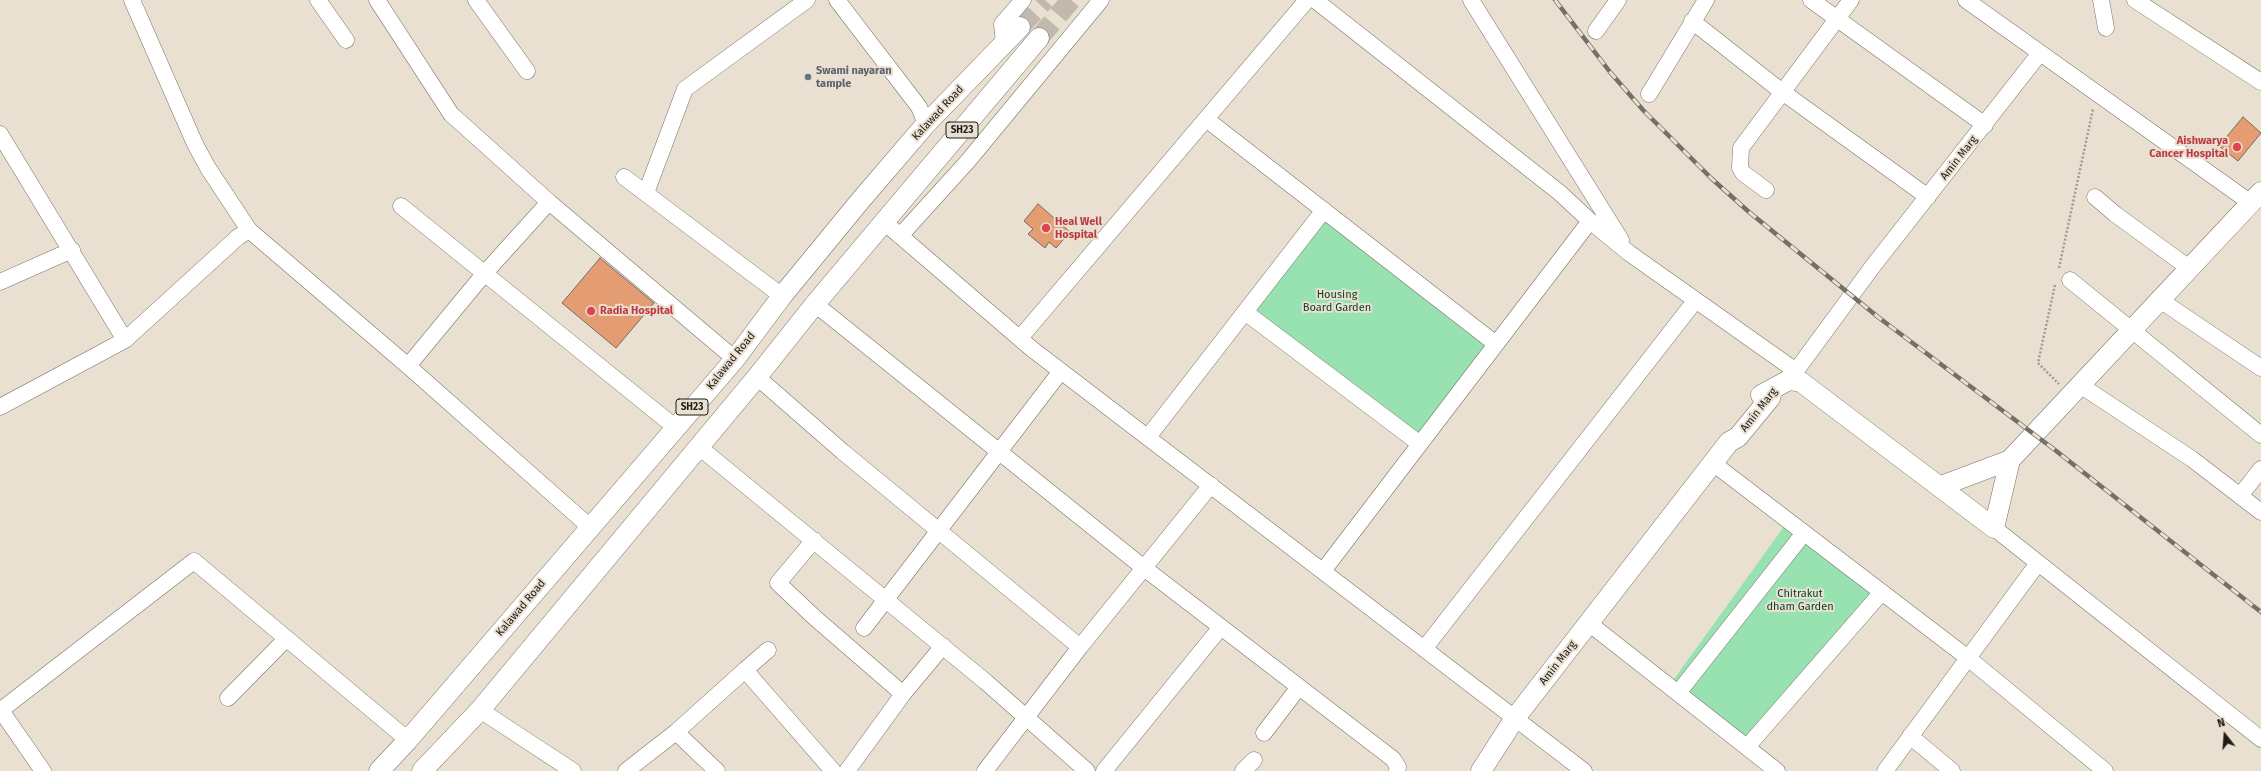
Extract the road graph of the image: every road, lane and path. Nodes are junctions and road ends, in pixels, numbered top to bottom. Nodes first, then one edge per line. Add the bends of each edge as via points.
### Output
1 (132, 0) edge
2 (318, 0) edge
3 (377, 0) edge
4 (476, 0) edge
5 (807, 0) edge
6 (837, 0) edge
7 (1023, 0) edge
8 (1101, 0) edge
9 (1307, 0) edge
10 (1315, 0) edge
11 (1471, 0) edge
12 (1618, 0) edge
13 (1706, 0) edge
14 (1810, 0) edge
15 (1851, 0) edge
16 (1966, 0) edge
17 (2101, 0) edge
18 (2135, 0) edge
19 (1837, 18) junction
20 (1692, 21) junction
21 (1020, 27) tunnel mouth
22 (2106, 28) dead end
23 (1596, 31) dead end
24 (1039, 38) tunnel mouth
25 (346, 40) dead end
26 (1004, 43) junction
27 (2040, 53) junction
28 (527, 72) dead end
29 (2261, 82) edge
30 (2093, 90) junction
31 (1781, 91) junction
32 (1648, 94) dead end
33 (1206, 119) junction
34 (926, 124) junction
35 (1985, 125) junction
36 (0, 134) edge
37 (624, 177) dead end
38 (1766, 190) dead end
39 (646, 193) junction
40 (1928, 197) junction
41 (2095, 197) dead end
42 (2256, 197) edge
43 (549, 202) junction
44 (401, 206) dead end
45 (1324, 210) junction
46 (1590, 221) junction
47 (884, 222) junction
48 (249, 230) junction
49 (900, 236) junction
50 (72, 250) junction
51 (1629, 253) junction
52 (2190, 268) junction
53 (484, 274) junction
54 (2061, 277) junction
55 (0, 282) edge
56 (782, 296) junction
57 (1695, 300) junction
58 (2160, 300) junction
59 (815, 304) junction
60 (1245, 312) junction
61 (2132, 330) junction
62 (1020, 338) junction
63 (125, 340) junction
64 (1496, 344) junction
65 (735, 359) junction
66 (408, 366) junction
67 (2261, 368) edge
68 (1061, 371) junction
69 (1793, 376) junction
70 (757, 377) junction
71 (2075, 390) junction
72 (0, 407) edge
73 (675, 427) junction
74 (2261, 434) edge
75 (1148, 437) junction
76 (1420, 444) junction
77 (699, 447) junction
78 (998, 451) junction
79 (2010, 460) junction
80 (1714, 464) junction
81 (2261, 469) edge
82 (1211, 485) junction
83 (1941, 486) junction
84 (2240, 496) junction
85 (2261, 512) edge
86 (590, 527) junction
87 (1994, 528) junction
88 (939, 531) junction
89 (1804, 533) junction
90 (814, 540) junction
91 (2038, 563) junction
92 (1144, 568) junction
93 (1323, 571) junction
94 (1882, 592) junction
95 (886, 600) junction
96 (1590, 624) junction
97 (1220, 627) junction
98 (864, 628) dead end
99 (286, 639) junction
100 (943, 646) junction
101 (1080, 647) junction
102 (1424, 649) junction
103 (768, 650) dead end
104 (1968, 658) junction
105 (745, 670) junction
106 (1299, 687) junction
107 (1678, 693) junction
108 (904, 694) junction
109 (228, 698) dead end
110 (0, 710) edge
111 (480, 710) junction
112 (1026, 717) junction
113 (1515, 718) junction
114 (676, 732) junction
115 (1264, 733) dead end
116 (1910, 736) junction
117 (2261, 739) edge
118 (408, 740) junction
119 (1746, 747) junction
120 (43, 771) edge
121 (379, 771) edge
122 (422, 771) edge
123 (573, 771) edge
124 (626, 771) edge
125 (717, 771) edge
126 (833, 771) edge
127 (847, 771) edge
128 (985, 771) edge
129 (1087, 771) edge
130 (1104, 771) edge
131 (1397, 771) edge
132 (1481, 771) edge
133 (1584, 771) edge
134 (1778, 771) edge
135 (1884, 771) edge
136 (1952, 771) edge
137 (2105, 771) edge

1 - 48 street via 198,150
2 - 25 street
3 - 43 street via 451,114
4 - 28 street
5 - 39 street via 685,89
6 - 34 street via 919,107
7 - 26 street via 1002,24
8 - 49 street via 968,161
9 - 33 street
10 - 46 street via 1560,193
11 - 51 street
12 - 23 street
13 - 20 street
14 - 19 street
15 - 19 street
16 - 27 street
17 - 22 street
18 - 29 street
19 - 31 street
19 - 35 street
20 - 31 street
20 - 32 street
21 - 26 main road, SH23
24 - 47 main road, SH23
26 - 34 main road, Kalawad Road / SH23
27 - 30 street
27 - 35 street, Amin Marg
30 - 42 street
30 - 54 path
31 - 38 street via 1740,148 1740,168 1743,173
31 - 40 street
33 - 45 street
33 - 62 street
34 - 56 main road, Kalawad Road / SH23 via 844,218
35 - 40 street, Amin Marg
36 - 50 street
37 - 39 street
39 - 56 street
40 - 69 street, Amin Marg via 1850,295
41 - 52 street
42 - 52 main road
43 - 53 street
43 - 65 street
44 - 53 street
45 - 60 street
45 - 64 street
46 - 51 street
46 - 64 street
47 - 49 street
47 - 59 main road, SH23
48 - 63 street via 238,237
48 - 66 street
49 - 62 street
50 - 55 street
50 - 63 street
51 - 57 street
52 - 58 main road
53 - 66 street
53 - 73 street
54 - 61 street
54 - 71 path via 2038,363
56 - 65 main road, Kalawad Road / SH23
57 - 69 street
57 - 102 street
58 - 61 main road
58 - 67 street
59 - 70 main road, SH23
59 - 78 street
60 - 75 street
60 - 76 street
61 - 71 main road
61 - 74 street
62 - 68 street
63 - 72 street
64 - 76 street
65 - 73 main road, Kalawad Road / SH23
66 - 86 street
68 - 75 street
68 - 78 street
69 - 80 main road, Amin Marg via 1772,390 1762,393 1730,432 1730,442
69 - 83 main road
70 - 77 main road, SH23
70 - 88 street
71 - 79 main road
71 - 84 street via 2192,459
73 - 86 main road, Kalawad Road / SH23
75 - 82 street
76 - 93 street
77 - 90 street
77 - 111 main road, SH23
78 - 88 street
78 - 92 street
79 - 83 main road
79 - 87 main road
80 - 89 street
80 - 96 main road, Amin Marg
81 - 84 street
82 - 92 street
82 - 93 street
83 - 87 main road
84 - 85 street
86 - 118 main road, Kalawad Road / SH23
87 - 91 street
88 - 95 street
88 - 101 street
89 - 94 street
89 - 107 street
90 - 95 street
90 - 108 street via 778,583
91 - 104 street
91 - 117 street
92 - 97 street
92 - 101 street
93 - 102 street
94 - 104 street
94 - 119 street
95 - 98 street
95 - 100 street
96 - 107 street
96 - 113 main road, Amin Marg
97 - 106 street
97 - 130 street
99 - 109 street
99 - 110 street via 194,561
99 - 118 street
100 - 108 street
100 - 112 street
101 - 112 street
102 - 113 street
103 - 105 street
104 - 116 street
104 - 137 street
105 - 114 street
105 - 126 street
106 - 115 street
106 - 131 street via 1393,759 1398,767
107 - 119 street
108 - 127 street
110 - 120 street
111 - 122 main road, SH23
111 - 123 street
112 - 128 street
112 - 129 street
113 - 132 main road, Amin Marg
113 - 133 street
114 - 124 street
114 - 125 street
116 - 135 street
116 - 136 street
118 - 121 main road, Kalawad Road / SH23
119 - 134 street

